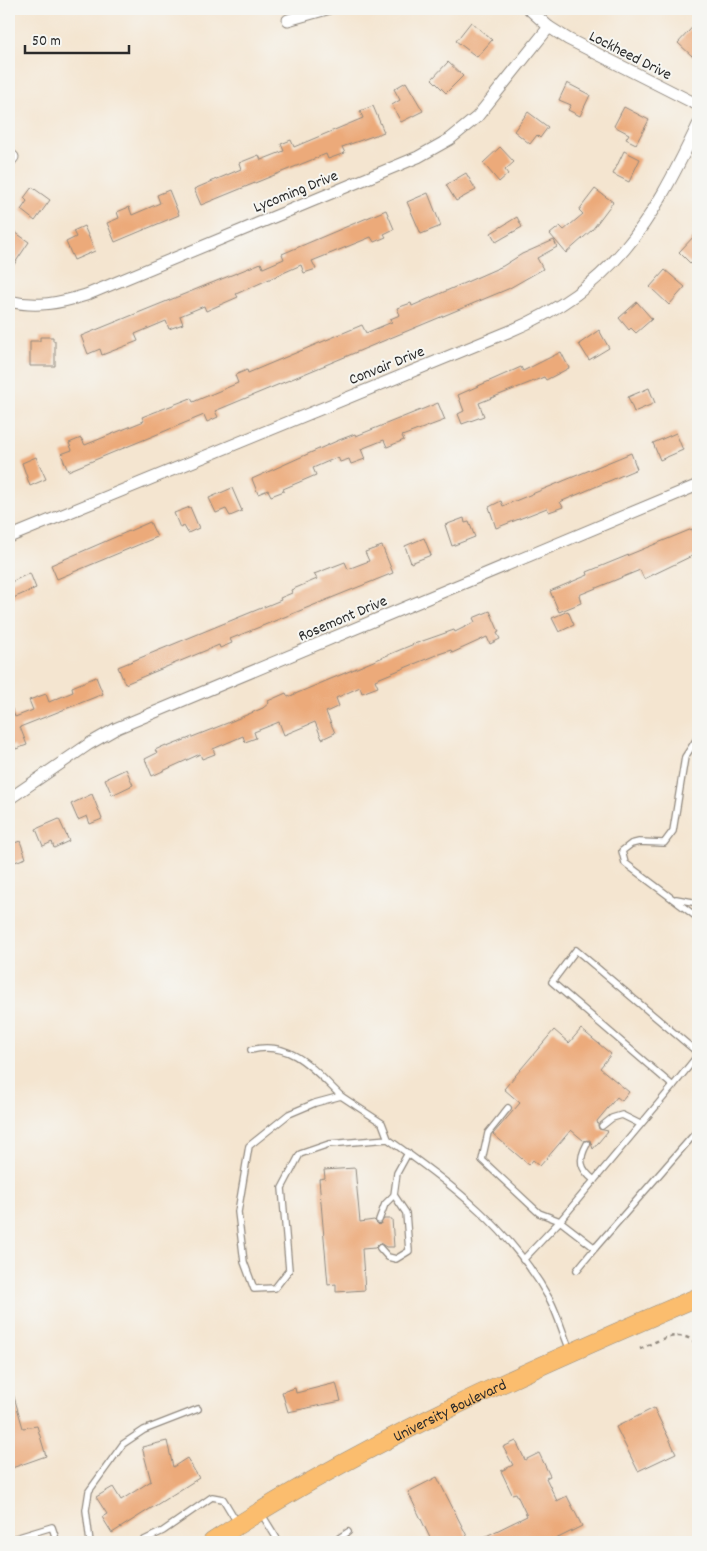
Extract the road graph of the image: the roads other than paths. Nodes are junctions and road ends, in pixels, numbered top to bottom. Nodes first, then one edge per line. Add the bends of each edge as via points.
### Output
1 (327, 9) edge
2 (529, 9) edge
3 (288, 20) dead end
4 (549, 27) junction
5 (698, 105) edge
6 (698, 126) edge
7 (9, 301) edge
8 (698, 485) edge
9 (9, 537) edge
10 (698, 737) edge
11 (9, 799) edge
12 (674, 898) junction
13 (698, 903) edge
14 (698, 918) edge
15 (251, 1050) dead end
16 (698, 1054) edge
17 (673, 1086) junction
18 (341, 1096) junction
19 (508, 1108) dead end
20 (640, 1124) junction
21 (602, 1126) dead end
22 (698, 1130) edge
23 (388, 1138) junction
24 (587, 1144) dead end
25 (408, 1153) junction
26 (594, 1180) junction
27 (394, 1195) junction
28 (379, 1220) dead end
29 (560, 1221) junction
30 (380, 1248) dead end
31 (595, 1248) junction
32 (523, 1260) junction
33 (577, 1270) dead end
34 (698, 1297) edge
35 (570, 1352) junction
36 (198, 1409) dead end
37 (260, 1512) junction
38 (239, 1525) junction
39 (348, 1532) dead end
40 (9, 1540) edge
41 (57, 1542) edge
42 (90, 1542) edge
43 (140, 1542) edge
44 (212, 1542) edge
45 (279, 1542) edge
46 (333, 1542) edge

1 - 3 street
2 - 4 street, Lockheed Drive
4 - 5 street, Lockheed Drive via 595,54
4 - 7 street, Lycoming Drive via 477,117 450,139 418,157 86,295 54,304
6 - 9 street, Convair Drive via 659,202 629,247 595,281 552,312
8 - 11 street, Rosemont Drive via 117,728
10 - 12 lane via 686,757 670,838 664,843 631,844 622,852 625,863
12 - 13 lane
12 - 14 lane
15 - 18 lane via 264,1046 287,1050
16 - 17 lane
16 - 17 lane via 576,950 552,982
17 - 20 lane
18 - 23 lane via 382,1123
18 - 23 lane via 289,1114 249,1146 238,1212 244,1262 254,1289 275,1288 289,1270 282,1188 300,1154 329,1144
19 - 29 lane via 488,1133 482,1160 539,1213
20 - 21 lane via 622,1115
20 - 26 lane
22 - 31 lane
23 - 25 lane
24 - 26 lane via 581,1154 581,1165
25 - 27 lane via 397,1173
25 - 32 lane via 463,1194 508,1237
26 - 29 lane
27 - 28 lane
27 - 30 lane via 406,1213 409,1250 396,1259 388,1258
29 - 31 lane
29 - 32 lane
31 - 33 lane
32 - 35 lane via 550,1300
34 - 35 main road, University Boulevard
35 - 37 main road, University Boulevard via 375,1445
36 - 42 lane via 144,1430 123,1444 89,1491 86,1510
37 - 38 main road, University Boulevard
37 - 45 lane
38 - 43 lane via 223,1499 212,1497
38 - 44 main road, University Boulevard
39 - 46 lane
40 - 41 lane via 52,1527

